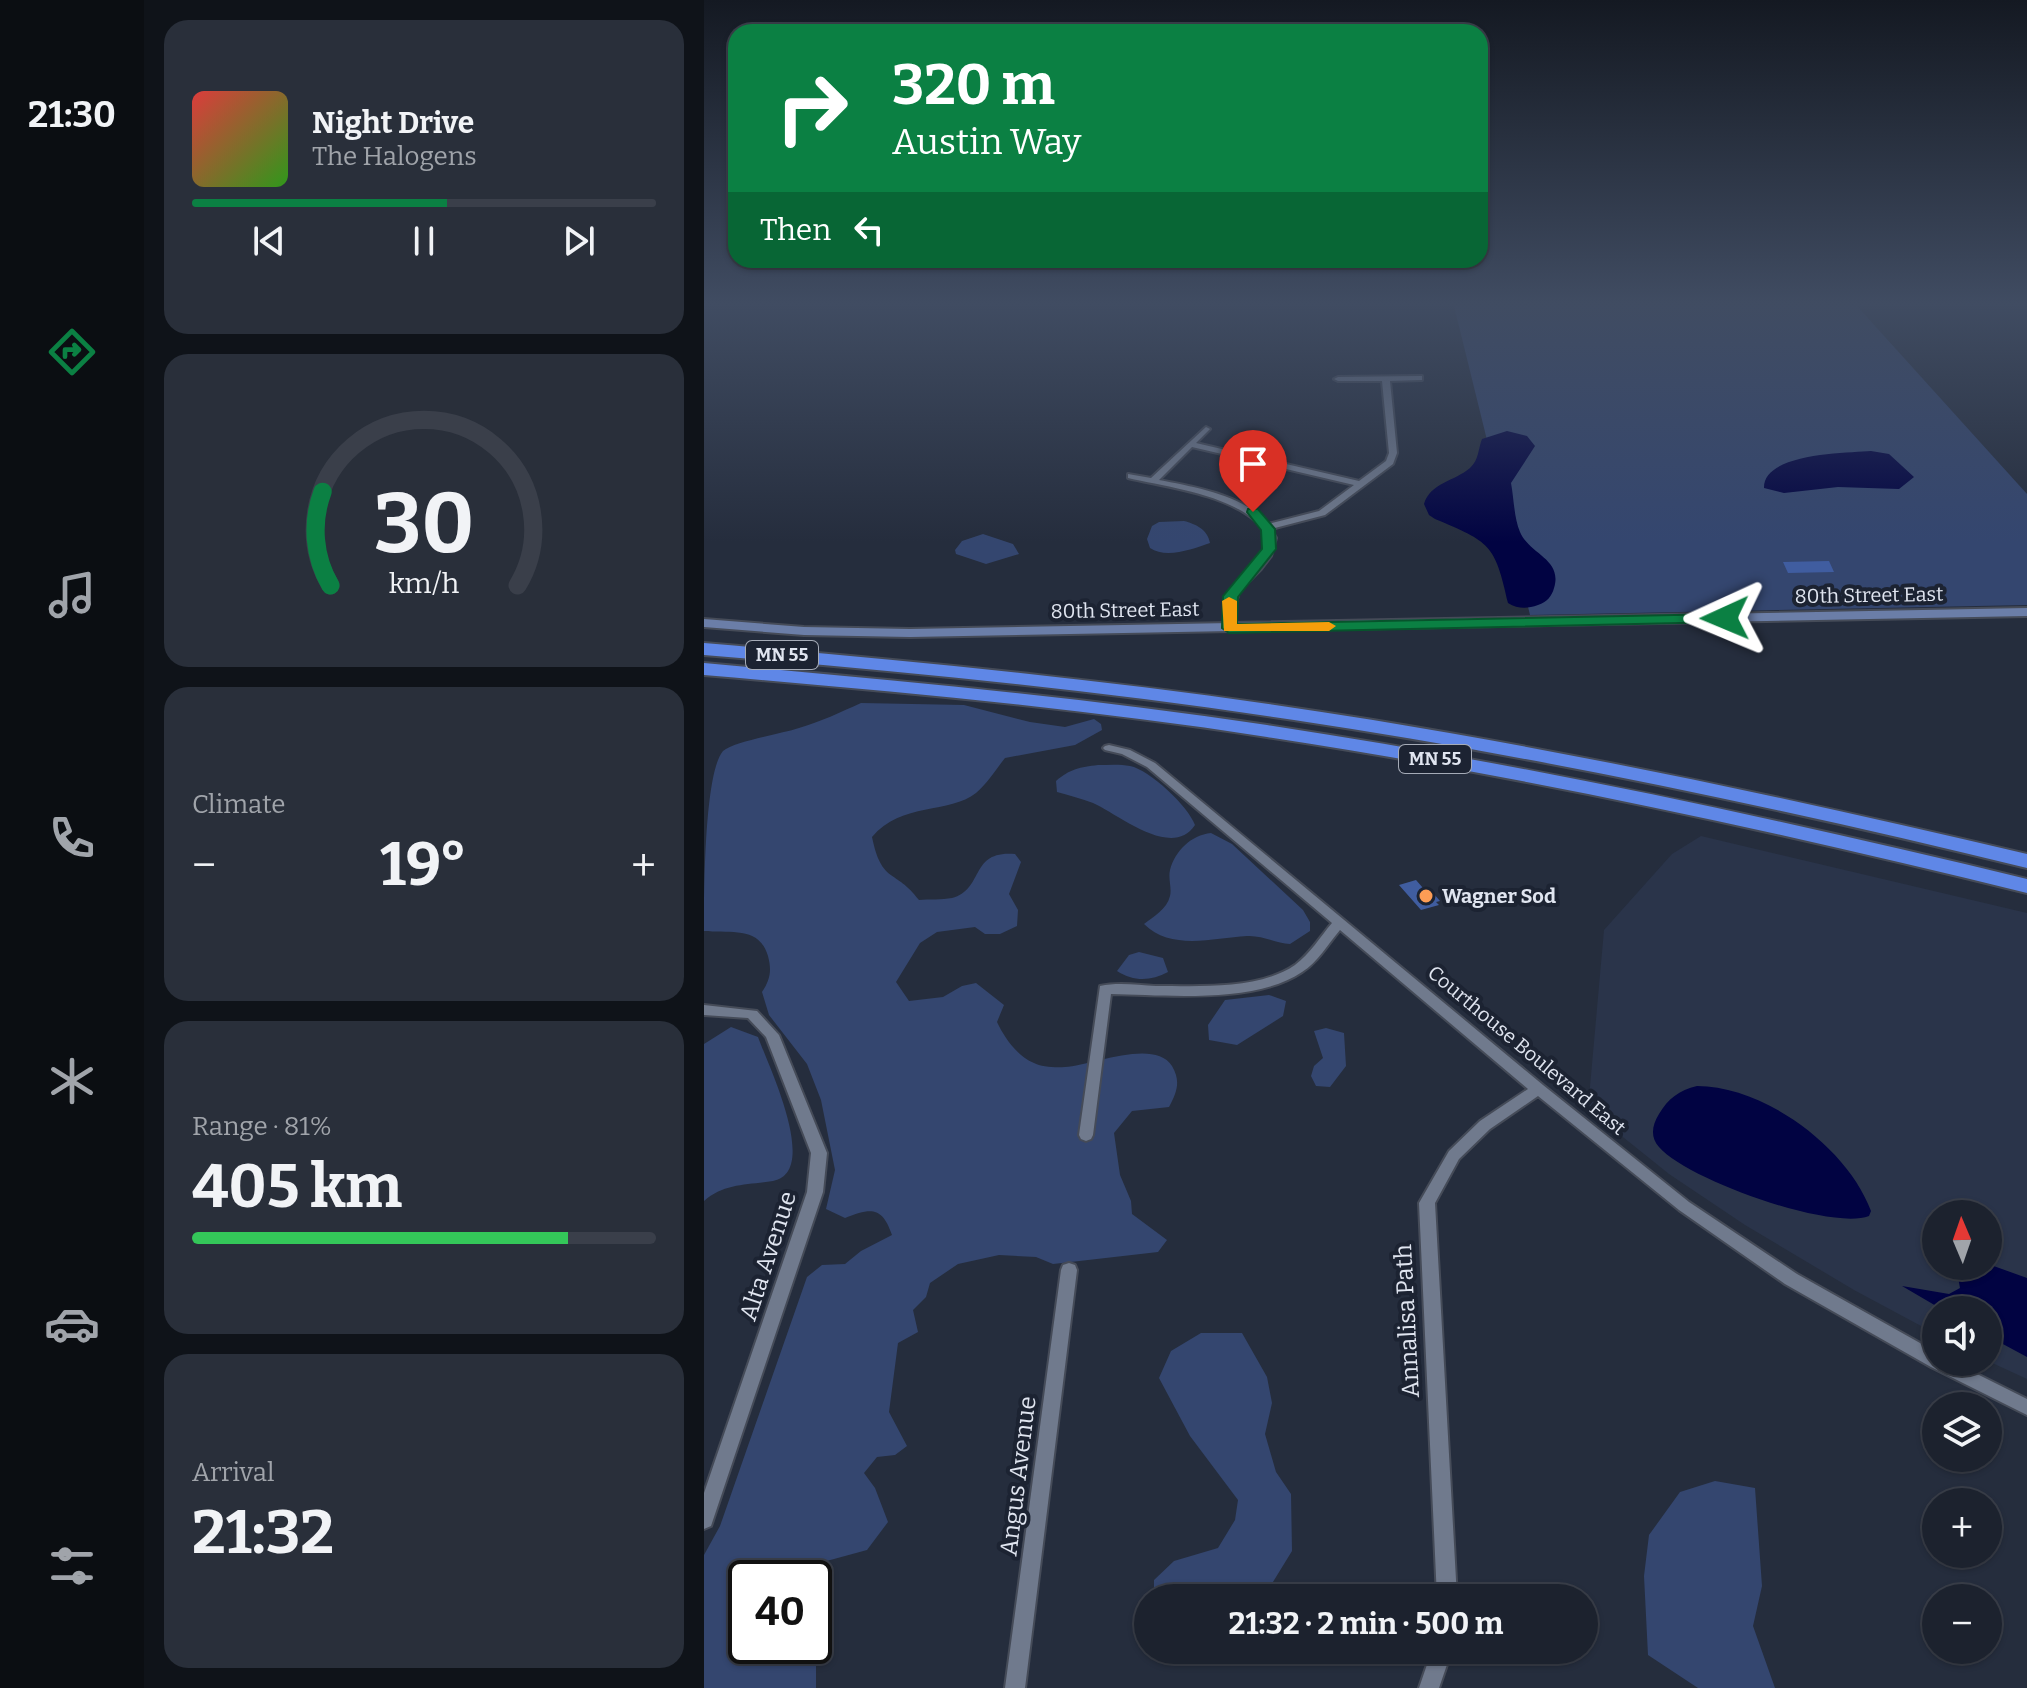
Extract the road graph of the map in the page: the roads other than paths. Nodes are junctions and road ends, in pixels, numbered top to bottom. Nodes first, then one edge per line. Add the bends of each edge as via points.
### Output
1 (1387, 385) edge
2 (1206, 429) dead end
3 (1190, 444) junction
4 (1131, 476) dead end
5 (1153, 481) junction
6 (1362, 484) junction
7 (1267, 527) junction
8 (2027, 612) edge
9 (704, 623) edge
10 (1229, 628) junction
11 (704, 642) edge
12 (704, 649) edge
13 (860, 661) junction
14 (704, 669) edge
15 (1109, 748) dead end
16 (2027, 861) edge
17 (2027, 886) edge
18 (1339, 923) junction
19 (704, 1010) edge
20 (1538, 1089) junction
21 (1086, 1135) dead end
22 (1069, 1270) dead end
23 (1922, 1353) edge
24 (1965, 1376) edge
25 (2027, 1407) edge
26 (704, 1520) edge
27 (1446, 1584) edge
28 (1437, 1664) edge
29 (1015, 1688) edge
30 (1429, 1688) edge

1 - 6 street via 1393,456
2 - 3 street
3 - 5 street
3 - 6 street
4 - 5 street
5 - 7 street via 1236,504
6 - 7 street via 1322,513
7 - 10 street via 1269,549 1231,596
8 - 10 street, 80th Street East
9 - 10 street, 80th Street East via 875,633
11 - 13 highway
12 - 13 highway, MN 55
13 - 16 highway, MN 55 via 1183,698 1438,737 1732,793
14 - 17 highway, MN 55 via 1101,708 1361,746 1758,823
15 - 18 street, Courthouse Boulevard East via 1151,765
18 - 20 street, Courthouse Boulevard East
18 - 21 street via 1298,969 1264,985 1105,989
19 - 26 street, Alta Avenue via 752,1014 772,1035 819,1153 815,1192
20 - 23 street, Courthouse Boulevard East via 1727,1236
20 - 27 street, Annalisa Path via 1485,1125 1454,1155 1427,1203
22 - 29 street, Angus Avenue
24 - 25 street, Courthouse Boulevard East
28 - 30 street

